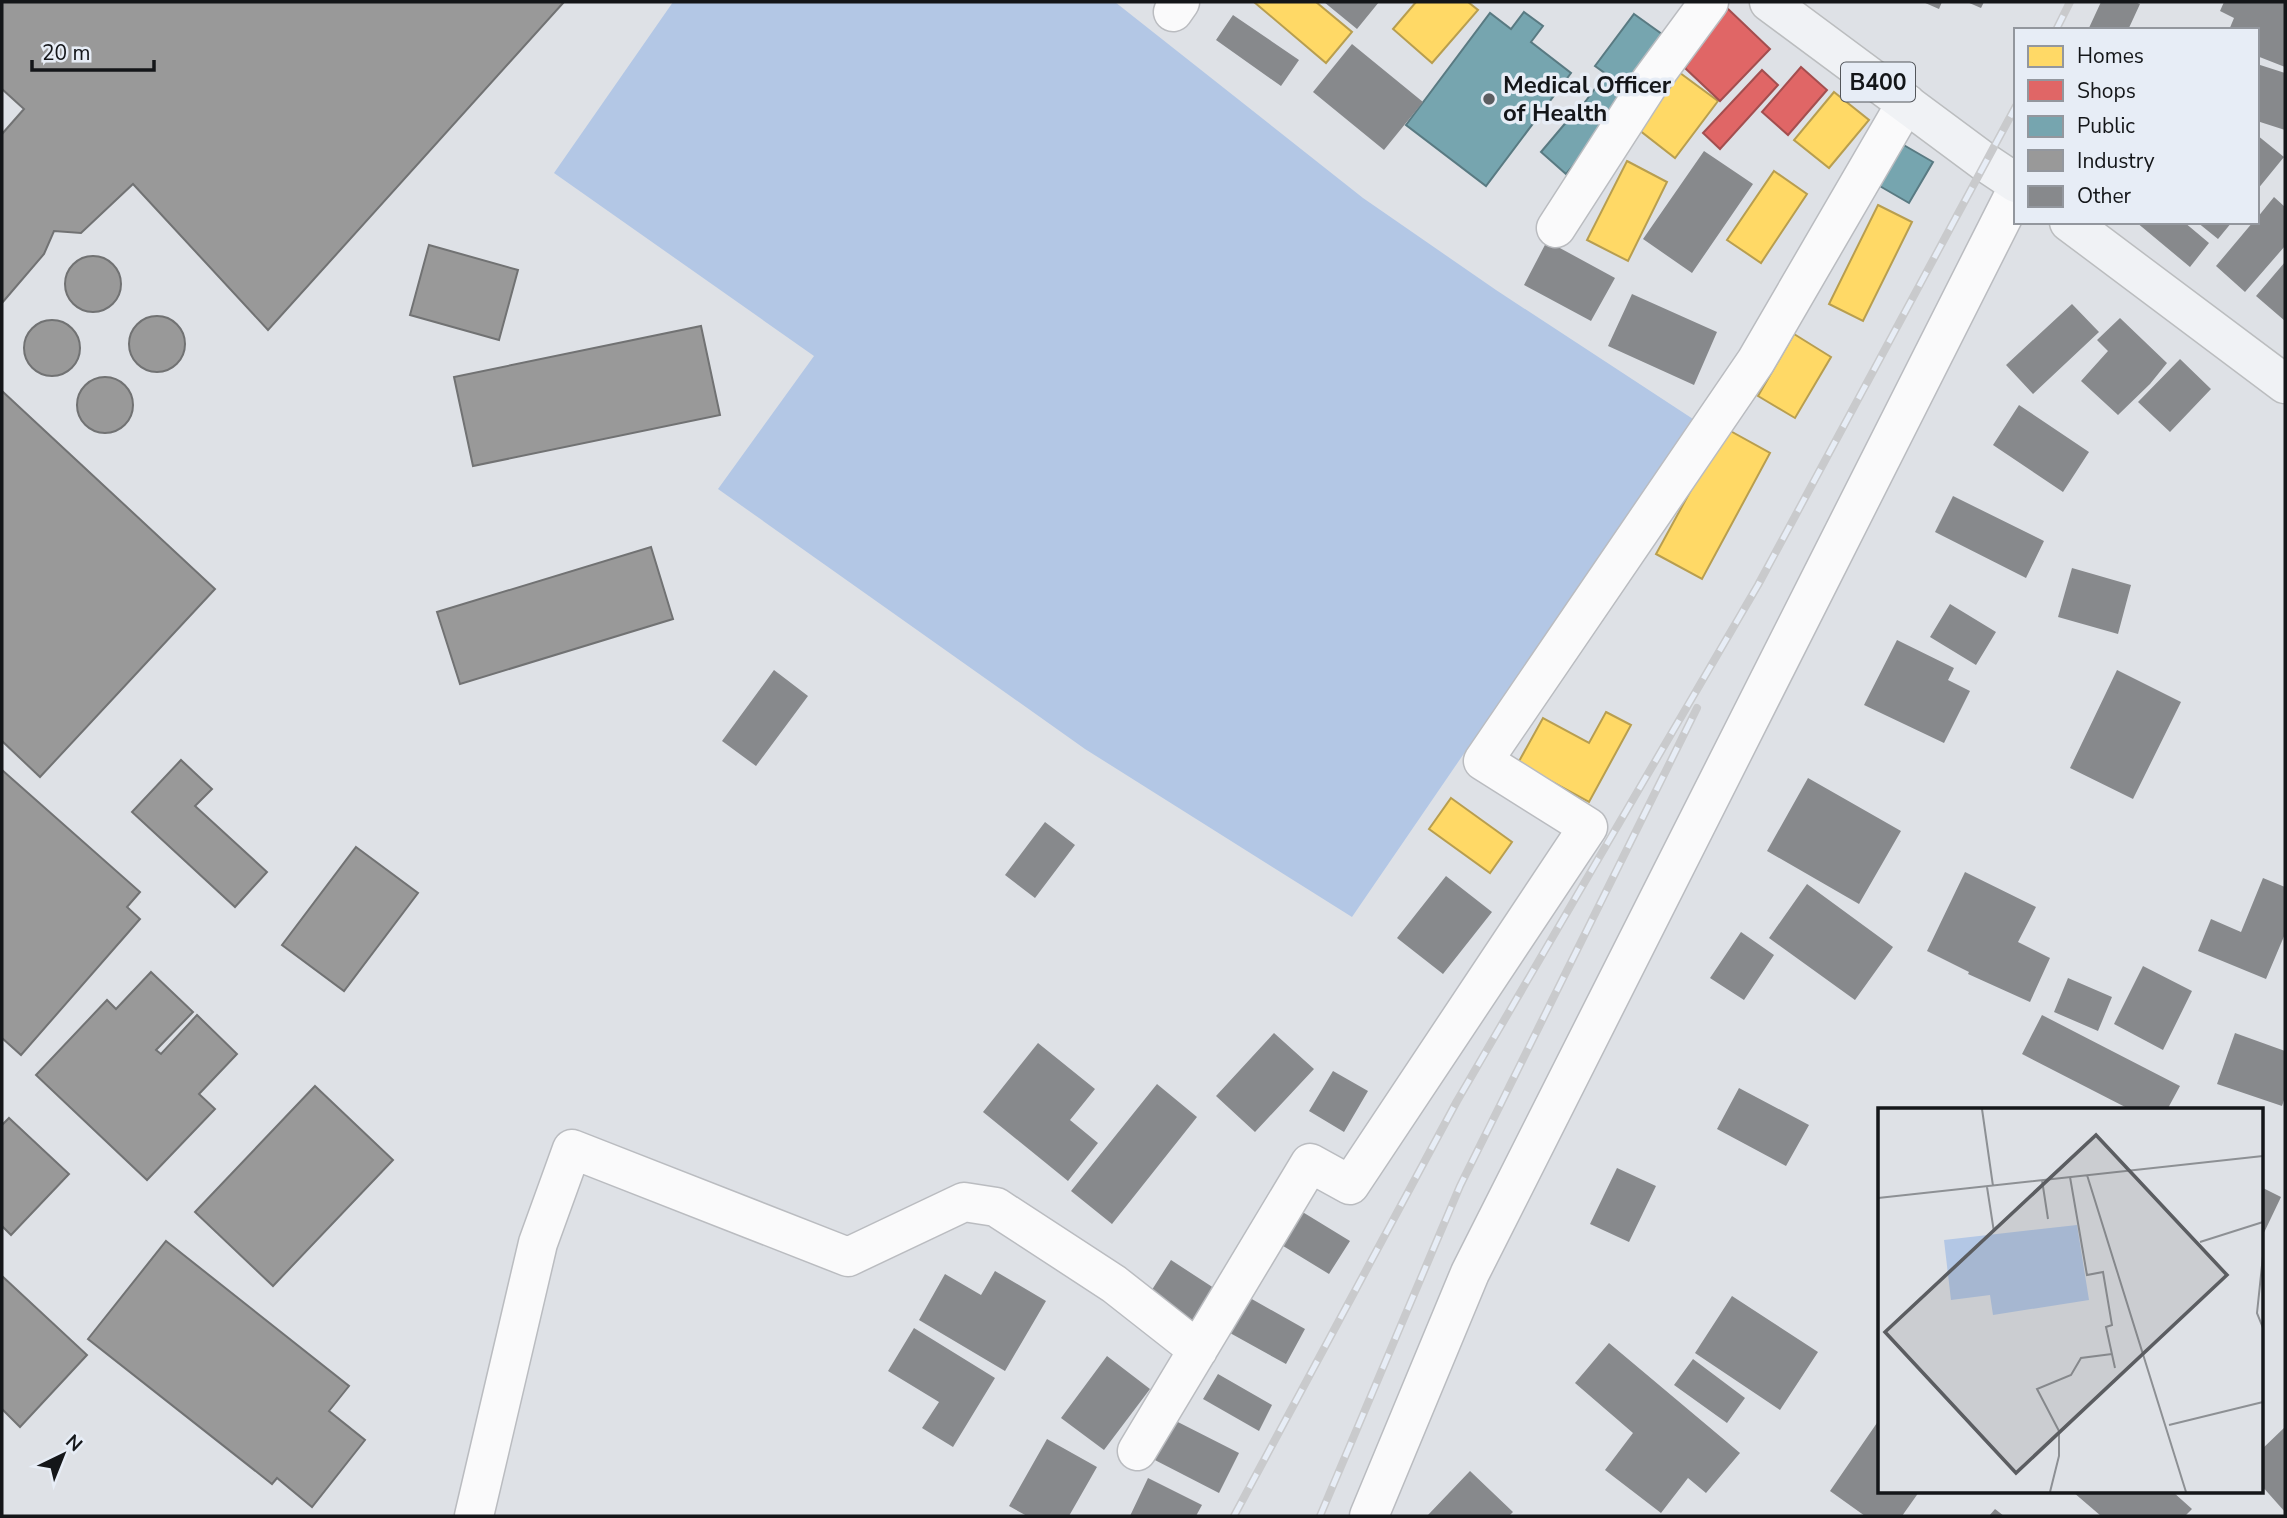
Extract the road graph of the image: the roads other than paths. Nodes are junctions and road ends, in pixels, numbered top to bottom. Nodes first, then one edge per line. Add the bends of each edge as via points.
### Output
1 (1709, 2) edge
2 (1769, 2) edge
3 (1906, 103) junction
4 (2014, 182) edge
5 (2014, 195) edge
6 (2072, 224) edge
7 (1556, 228) dead end
8 (2285, 384) edge
9 (1198, 1350) junction
10 (1137, 1451) dead end
11 (474, 1516) edge
12 (1370, 1516) edge

1 - 7 street via 1650,82
2 - 3 main road, B400
3 - 4 main road, B400
3 - 9 street via 1756,360 1483,761 1588,827 1350,1185 1310,1163
5 - 12 street via 1470,1273
6 - 8 main road
9 - 10 street
9 - 11 street via 1114,1283 996,1207 964,1202 848,1257 572,1149 538,1242

